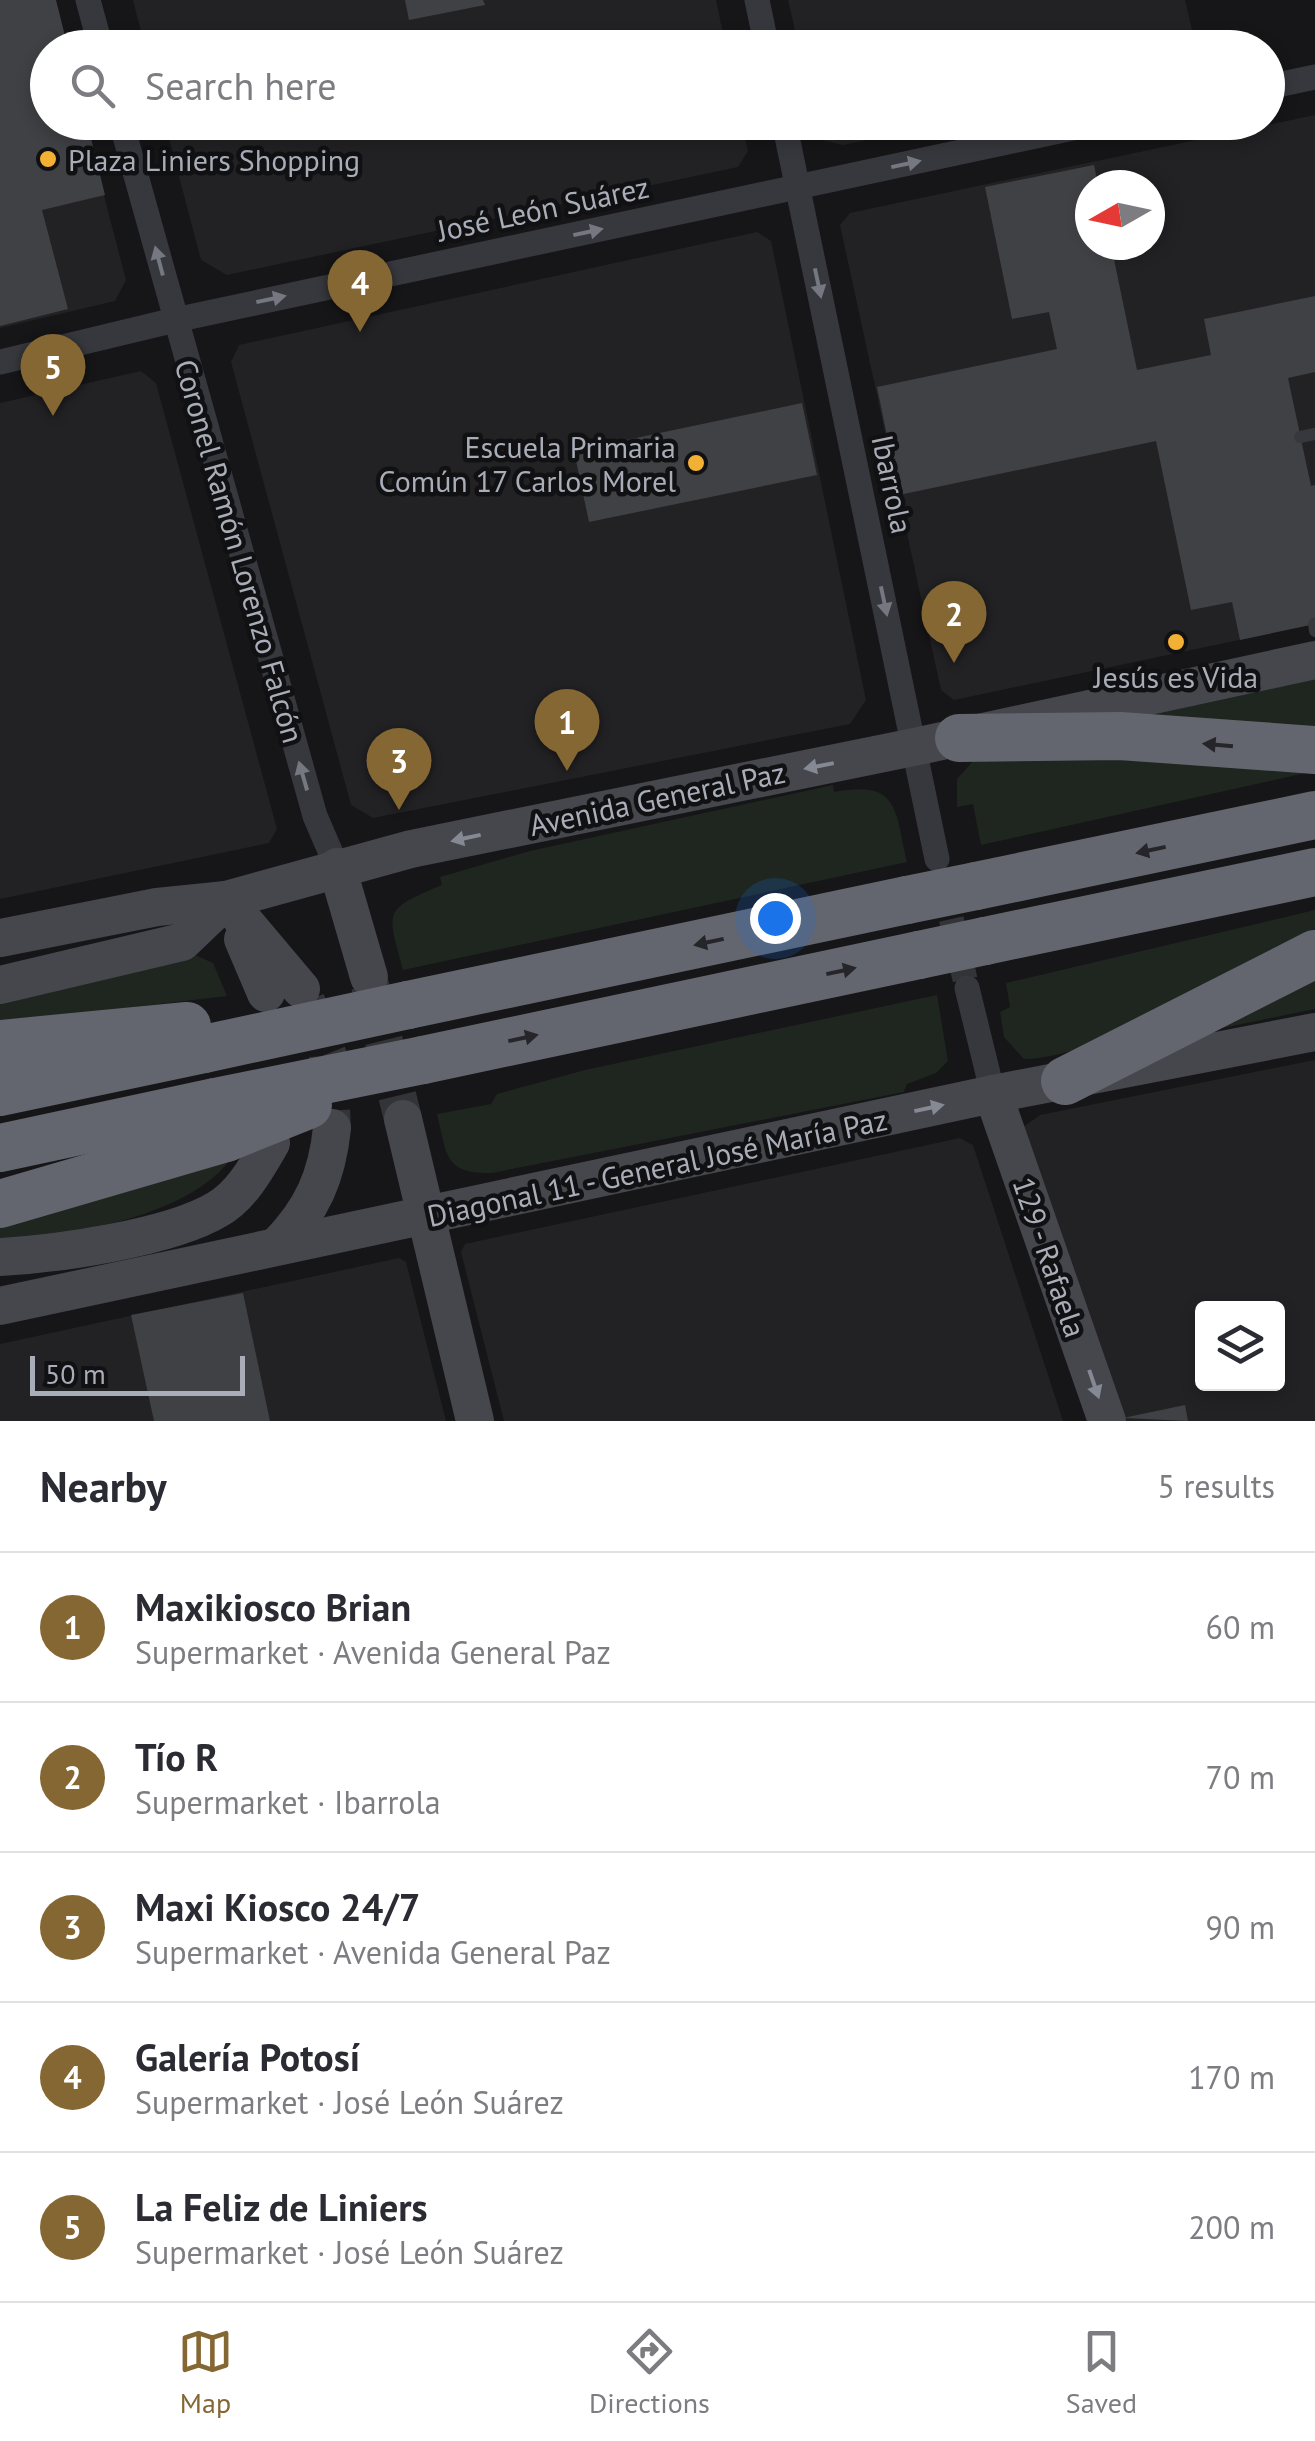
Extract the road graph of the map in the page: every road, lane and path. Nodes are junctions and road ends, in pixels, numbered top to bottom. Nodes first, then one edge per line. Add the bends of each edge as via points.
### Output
1 (88, 0) edge
2 (757, 0) edge
3 (96, 30) edge
4 (764, 30) edge
5 (1315, 76) edge
6 (1285, 83) edge
7 (126, 140) edge
8 (788, 140) edge
9 (1016, 140) edge
10 (798, 187) junction
11 (175, 320) junction
12 (0, 362) edge
13 (1315, 660) edge
14 (937, 743) junction
15 (1315, 750) edge
16 (1315, 816) edge
17 (937, 859) tunnel mouth
18 (336, 868) junction
19 (1315, 872) edge
20 (226, 900) junction
21 (0, 938) edge
22 (1315, 954) edge
23 (368, 977) tunnel mouth
24 (0, 984) edge
25 (966, 988) tunnel mouth
26 (283, 991) tunnel mouth
27 (1315, 1032) edge
28 (200, 1037) junction
29 (0, 1044) edge
30 (1065, 1080) junction
31 (0, 1092) edge
32 (993, 1094) junction
33 (402, 1118) tunnel mouth
34 (237, 1128) junction
35 (332, 1128) tunnel mouth
36 (0, 1148) edge
37 (0, 1204) edge
38 (424, 1218) junction
39 (278, 1245) junction
40 (0, 1256) edge
41 (0, 1306) edge
42 (475, 1421) edge
43 (1107, 1421) edge

1 - 3 street
2 - 4 street
5 - 6 street
11 -> 7 street, Coronel Ramón Lorenzo Falcón
8 - 10 street, Ibarrola
10 -> 9 street, José León Suárez
11 -> 10 street, José León Suárez
10 -> 14 street, Ibarrola
11 - 12 street, José León Suárez
18 -> 11 street, Coronel Ramón Lorenzo Falcón via 315,816
13 - 14 street, Avenida General Paz
15 -> 14 highway via 1120,736
14 - 17 street, Ibarrola
14 -> 18 street, Avenida General Paz
16 -> 28 highway, bridge via 344,1018
18 - 20 street, Avenida General Paz
18 - 23 street, Coronel Ramón Lorenzo Falcón
34 -> 19 highway, bridge via 426,1059
20 - 21 street, Avenida General Paz
20 - 24 street via 182,942
20 - 26 street
22 - 30 highway
25 - 32 street
27 - 30 street, Diagonal 11 - General José María Paz
28 - 29 highway
28 - 31 highway
30 - 32 street, Diagonal 11 - General José María Paz
38 -> 32 street, Diagonal 11 - General José María Paz
32 -> 43 street, 129 - Rafaela
33 - 38 street
34 - 36 highway
34 - 37 highway
34 - 40 street via 250,1178 220,1208 88,1246
35 - 39 street via 318,1193
38 - 39 street, Diagonal 11 - General José María Paz
38 - 42 street
39 - 41 street, Diagonal 11 - General José María Paz

